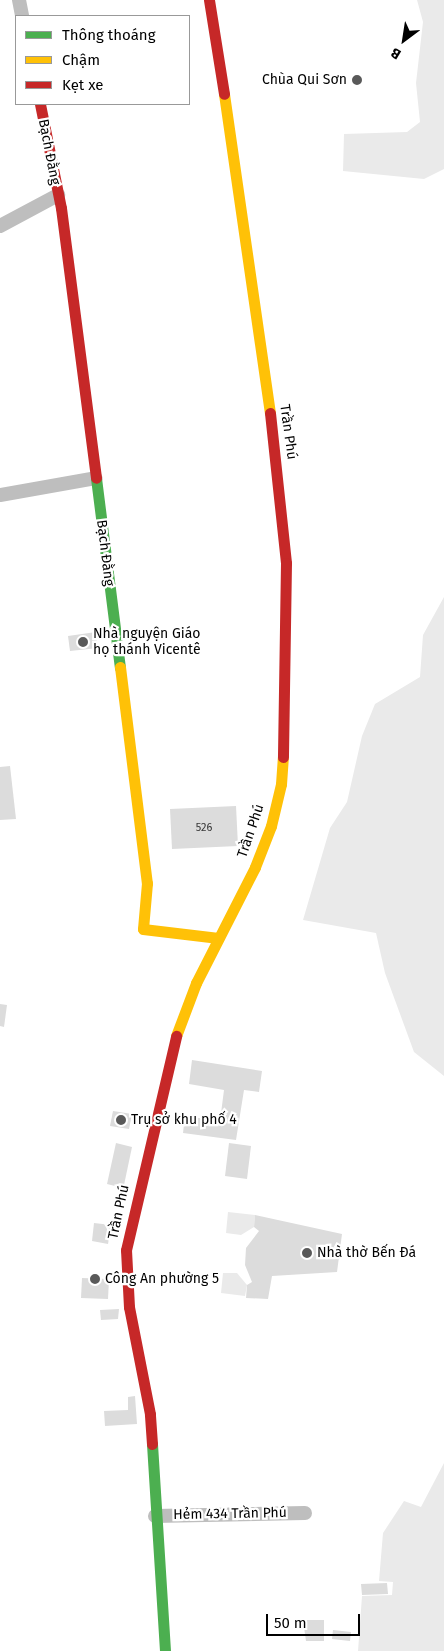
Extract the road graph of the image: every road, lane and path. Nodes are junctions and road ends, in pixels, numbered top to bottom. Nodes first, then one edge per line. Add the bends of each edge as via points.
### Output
1 (19, 0) edge
2 (209, 0) edge
3 (22, 15) edge
4 (40, 105) edge
5 (58, 195) junction
6 (0, 226) edge
7 (96, 478) junction
8 (0, 495) edge
9 (218, 938) junction
10 (305, 1512) dead end
11 (155, 1516) junction
12 (165, 1651) edge

1 - 3 street
2 - 9 main road, Trần Phú via 244,220 281,497 286,563 281,784 271,826 255,867
4 - 5 main road, Bạch Đằng
5 - 6 street
5 - 7 main road, Bạch Đằng
7 - 8 street
7 - 9 main road, Bạch Đằng via 146,882 143,929
9 - 11 main road, Trần Phú via 185,1007 174,1040 126,1250 129,1307 150,1414
10 - 11 street, Hẻm 434 Trần Phú
11 - 12 main road, Trần Phú

